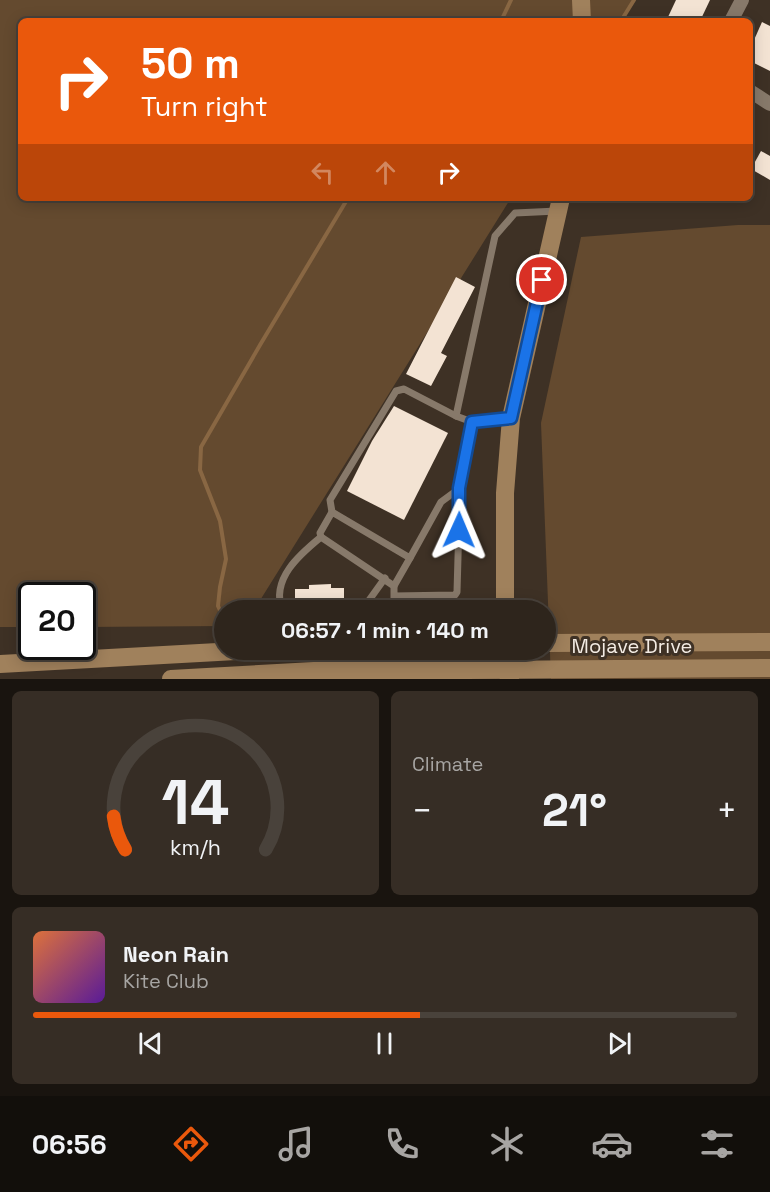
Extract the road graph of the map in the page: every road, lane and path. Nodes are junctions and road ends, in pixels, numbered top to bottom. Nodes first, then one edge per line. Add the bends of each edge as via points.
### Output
1 (581, 0) edge
2 (742, 0) edge
3 (582, 18) edge
4 (733, 18) edge
5 (753, 93) edge
6 (770, 104) edge
7 (560, 205) edge
8 (456, 416) junction
9 (511, 418) junction
10 (472, 422) junction
11 (459, 488) junction
12 (332, 512) junction
13 (321, 537) junction
14 (410, 558) junction
15 (385, 578) junction
16 (394, 586) junction
17 (394, 596) junction
18 (280, 600) edge
19 (369, 600) edge
20 (394, 600) edge
21 (505, 600) edge
22 (770, 642) edge
23 (556, 644) edge
24 (214, 652) edge
25 (0, 664) edge
26 (505, 666) edge
27 (769, 672) edge
28 (171, 679) edge

1 - 3 main road
2 - 4 street
5 - 6 street
7 - 8 lane via 515,213 495,236
7 - 9 main road
8 - 10 lane
8 - 12 lane via 404,389 396,391 330,500
9 - 10 lane
9 - 21 main road via 505,493
10 - 11 lane
11 - 14 lane via 441,502
11 - 17 lane via 455,595
12 - 13 lane
12 - 14 lane
13 - 15 lane
13 - 18 lane via 299,555 280,585
14 - 16 lane
15 - 16 lane
15 - 19 lane
16 - 17 lane
17 - 20 lane
22 - 23 main road, Mojave Drive
22 - 27 main road
24 - 25 main road
26 - 27 main road, Mojave Drive
26 - 28 main road, Mojave Drive

